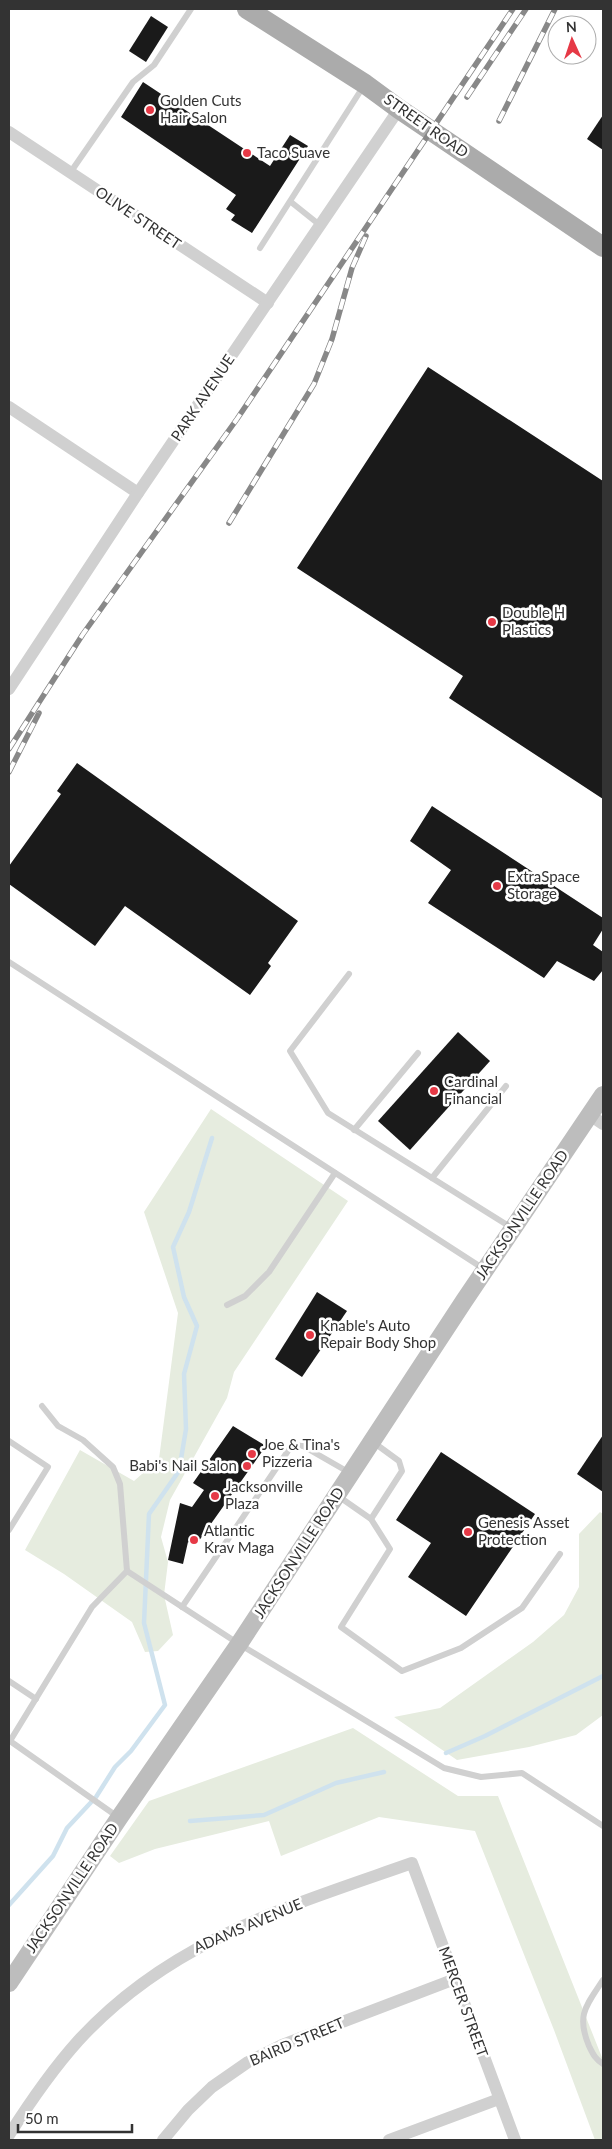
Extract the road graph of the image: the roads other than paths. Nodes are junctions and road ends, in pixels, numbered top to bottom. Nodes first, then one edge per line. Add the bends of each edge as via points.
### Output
1 (191, 9) edge
2 (247, 9) edge
3 (365, 84) junction
4 (399, 109) junction
5 (9, 132) edge
6 (70, 172) junction
7 (291, 202) junction
8 (320, 226) junction
9 (603, 247) edge
10 (260, 248) dead end
11 (268, 303) junction
12 (9, 407) edge
13 (138, 493) junction
14 (10, 686) edge
15 (9, 962) edge
16 (349, 974) dead end
17 (418, 1053) dead end
18 (506, 1086) dead end
19 (603, 1095) edge
20 (597, 1120) edge
21 (354, 1130) junction
22 (335, 1173) junction
23 (432, 1178) junction
24 (514, 1229) junction
25 (486, 1270) junction
26 (227, 1305) dead end
27 (42, 1406) dead end
28 (9, 1441) edge
29 (372, 1441) junction
30 (351, 1473) junction
31 (337, 1495) junction
32 (371, 1519) junction
33 (9, 1530) edge
34 (560, 1554) dead end
35 (127, 1571) junction
36 (182, 1607) junction
37 (239, 1644) junction
38 (9, 1681) edge
39 (36, 1699) junction
40 (10, 1743) edge
41 (119, 1818) junction
42 (603, 1826) edge
43 (412, 1863) joint
44 (455, 1980) junction
45 (603, 1980) edge
46 (9, 1983) edge
47 (603, 2064) edge
48 (499, 2099) junction
49 (9, 2135) edge
50 (163, 2140) edge
51 (389, 2140) edge
52 (515, 2140) edge

1 - 6 lane via 154,65 133,82
2 - 3 main road, STREET ROAD
3 - 4 main road, STREET ROAD
3 - 7 lane
4 - 8 street, PARK AVENUE
4 - 9 main road, STREET ROAD
5 - 6 street, OLIVE STREET
6 - 11 street, OLIVE STREET
7 - 8 lane
7 - 10 lane
8 - 11 street, PARK AVENUE
11 - 13 street, PARK AVENUE
12 - 13 street
13 - 14 street, PARK AVENUE
15 - 22 lane
16 - 21 lane via 290,1051 328,1113
17 - 21 lane
18 - 23 lane
19 - 20 main road, JACKSONVILLE ROAD
20 - 24 main road, JACKSONVILLE ROAD
21 - 23 lane
22 - 25 lane
22 - 26 lane via 269,1272 245,1296
23 - 24 lane
24 - 25 main road, JACKSONVILLE ROAD
25 - 29 main road, JACKSONVILLE ROAD
27 - 35 lane via 58,1426 83,1440 113,1467 120,1484
28 - 33 lane via 48,1467
29 - 30 main road, JACKSONVILLE ROAD
29 - 32 lane via 399,1461 402,1471
30 - 31 main road, JACKSONVILLE ROAD
30 - 36 lane via 303,1446 292,1445
31 - 32 lane
31 - 37 main road, JACKSONVILLE ROAD
32 - 34 lane via 390,1549 341,1627 402,1671 461,1648 522,1608
35 - 36 lane
35 - 39 lane via 92,1607
36 - 37 lane
37 - 41 main road, JACKSONVILLE ROAD
37 - 42 lane via 444,1768 481,1777 522,1773
38 - 39 lane
39 - 40 lane
40 - 41 lane
41 - 46 main road, JACKSONVILLE ROAD
43 - 44 street, MERCER STREET
43 - 49 street, ADAMS AVENUE via 242,1926 160,1969 117,2003 78,2041 41,2085
44 - 48 street, MERCER STREET
44 - 50 street, BAIRD STREET via 282,2045 248,2062 212,2087
45 - 47 lane via 585,2008 582,2028 596,2059
48 - 51 street
48 - 52 street, MERCER STREET

